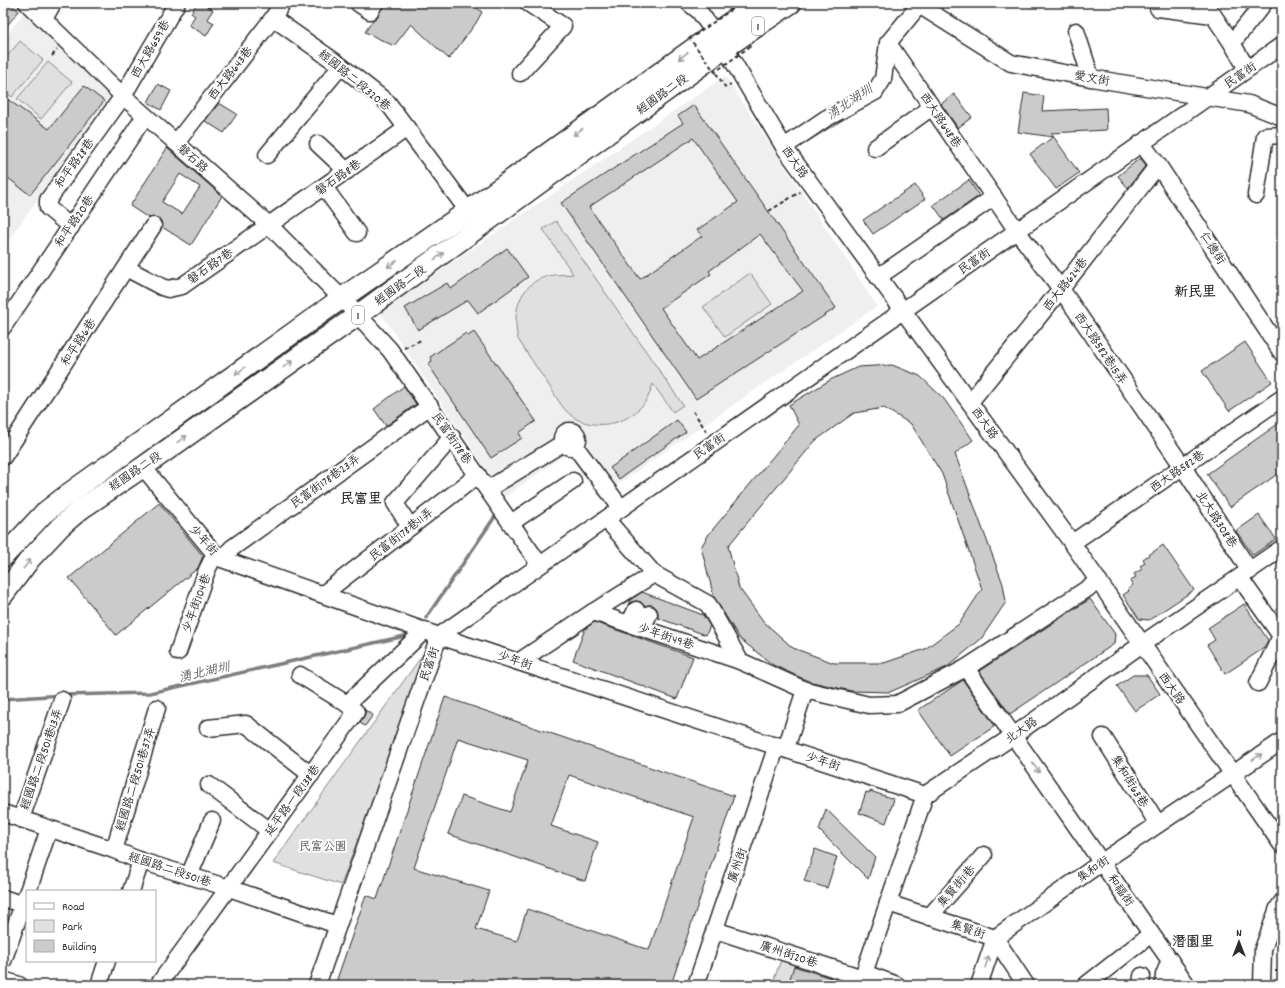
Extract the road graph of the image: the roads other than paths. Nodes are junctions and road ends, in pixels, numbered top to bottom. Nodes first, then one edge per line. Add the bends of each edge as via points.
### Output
1 (27, 3) edge
2 (53, 3) edge
3 (177, 3) edge
4 (282, 3) edge
5 (528, 3) edge
6 (689, 3) edge
7 (759, 3) edge
8 (791, 3) edge
9 (1264, 3) edge
10 (919, 4) edge
11 (1158, 8) dead end
12 (1209, 9) edge
13 (272, 18) junction
14 (44, 19) junction
15 (1076, 31) dead end
16 (720, 41) junction
17 (888, 43) junction
18 (1232, 43) junction
19 (1282, 45) edge
20 (341, 66) junction
21 (1247, 69) junction
22 (520, 73) dead end
23 (1091, 78) junction
24 (123, 96) junction
25 (1208, 97) junction
26 (932, 107) junction
27 (145, 116) junction
28 (1282, 117) edge
29 (407, 128) junction
30 (1282, 135) edge
31 (176, 143) junction
32 (318, 144) dead end
33 (1141, 144) junction
34 (784, 147) junction
35 (875, 148) dead end
36 (267, 156) dead end
37 (1158, 165) junction
38 (347, 171) junction
39 (324, 187) junction
40 (1256, 195) dead end
41 (994, 197) junction
42 (468, 211) junction
43 (269, 225) junction
44 (152, 226) dead end
45 (71, 227) junction
46 (1017, 231) junction
47 (357, 233) dead end
48 (126, 268) junction
49 (878, 277) junction
50 (1061, 289) junction
51 (342, 298) junction
52 (902, 311) junction
53 (358, 315) junction
54 (3, 327) edge
55 (1282, 353) edge
56 (1282, 398) edge
57 (970, 402) junction
58 (430, 406) junction
59 (452, 437) junction
60 (3, 457) edge
61 (143, 466) junction
62 (1183, 467) junction
63 (478, 475) junction
64 (573, 481) dead end
65 (488, 489) junction
66 (621, 508) junction
67 (606, 519) junction
68 (511, 523) junction
69 (410, 527) junction
70 (1072, 543) junction
71 (1282, 548) edge
72 (219, 556) junction
73 (3, 557) edge
74 (540, 565) junction
75 (654, 574) junction
76 (1245, 574) junction
77 (1099, 581) junction
78 (323, 594) junction
79 (3, 595) edge
80 (592, 612) junction
81 (432, 633) junction
82 (1142, 644) junction
83 (178, 652) dead end
84 (520, 661) junction
85 (740, 661) junction
86 (966, 668) junction
87 (300, 675) dead end
88 (1258, 683) dead end
89 (805, 690) junction
90 (62, 700) dead end
91 (347, 704) junction
92 (157, 708) dead end
93 (208, 728) dead end
94 (1013, 736) junction
95 (1103, 737) dead end
96 (1282, 741) edge
97 (782, 747) junction
98 (311, 774) junction
99 (1232, 774) junction
100 (209, 785) dead end
101 (925, 794) junction
102 (3, 813) edge
103 (21, 819) junction
104 (212, 821) dead end
105 (1158, 824) junction
106 (48, 829) junction
107 (270, 831) junction
108 (1282, 845) edge
109 (114, 850) junction
110 (984, 855) dead end
111 (141, 860) junction
112 (1102, 862) junction
113 (189, 876) junction
114 (229, 888) junction
115 (29, 890) edge
116 (131, 890) edge
117 (3, 898) edge
118 (26, 899) edge
119 (1282, 902) edge
120 (888, 903) junction
121 (929, 917) junction
122 (337, 925) junction
123 (715, 930) junction
124 (1151, 934) junction
125 (995, 938) junction
126 (1170, 960) junction
127 (3, 961) edge
128 (107, 962) edge
129 (862, 979) edge
130 (3, 980) edge
131 (19, 985) edge
132 (99, 985) edge
133 (158, 985) edge
134 (317, 985) edge
135 (696, 985) edge
136 (897, 985) edge
137 (979, 985) edge
138 (1026, 985) edge
139 (1086, 985) edge
140 (1163, 985) edge
141 (1187, 985) edge
142 (1262, 985) edge

1 - 14 street, 磐石路
2 - 14 street
3 - 24 street, 西大路659巷
4 - 13 street, 西大路643巷
5 - 22 street via 563,26
6 - 16 street, 西大路 via 699,11
7 - 16 main road, 經國路二段 / 1
8 - 16 main road, 經國路二段 / 1
9 - 18 street
10 - 17 street
10 - 23 street, 愛文街 via 1011,63
11 - 12 street
12 - 18 street
13 - 20 street, 經國路二段320巷
13 - 31 street, 西大路643巷
14 - 24 street, 磐石路
15 - 23 street
16 - 34 street, 西大路
16 -> 42 main road, 經國路二段 / 1
53 -> 16 main road, 經國路二段 / 1
17 - 26 street, 西大路648巷
17 - 34 street via 883,79 875,92 825,119
18 - 21 street
19 - 21 street, 民富街
20 - 29 street, 經國路二段320巷 via 388,103
20 - 36 street
21 - 25 street, 民富街
23 - 25 street, 愛文街
24 - 27 street, 磐石路
24 - 45 street, 和平路28巷 via 48,200 48,208
25 - 28 street, 愛文街 via 1249,104
25 - 33 street, 民富街
26 - 35 street
26 - 41 street, 西大路648巷
27 - 31 street, 磐石路
27 - 45 street, 和平路20巷
29 - 38 street, 磐石路8巷
29 - 42 street, 經國路二段320巷
30 - 40 street via 1265,136
31 - 43 street, 磐石路
32 - 38 street
33 - 37 street, 仁德街
33 - 46 street, 民富街
34 - 49 street, 西大路
37 - 50 street, 西大路624巷
37 - 55 street, 仁德街
38 - 39 street, 磐石路8巷
39 - 43 street, 磐石路8巷
39 - 47 street
41 - 46 street, 西大路648巷
41 - 49 street
42 -> 51 main road, 經國路二段 / 1
43 - 48 street, 磐石路7巷 via 182,286 168,289
43 - 51 street, 磐石路
44 - 48 street, 和平路6巷
45 - 54 street, 和平路20巷
46 - 50 street, 西大路582巷15弄
46 - 52 street, 民富街
48 - 60 street, 和平路6巷
49 - 52 street, 西大路
50 - 57 street, 西大路624巷
50 - 62 street, 西大路582巷15弄
51 - 53 street, 磐石路
51 -> 73 main road, 經國路二段 / 1 via 71,492 44,513
52 - 57 street, 西大路
52 - 66 street, 民富街
53 - 58 street, 民富街178巷 via 393,354
61 -> 53 main road, 經國路二段 / 1
56 - 62 street, 西大路582巷
57 - 70 street, 西大路
58 - 59 street, 民富街178巷
58 - 72 street, 民富街178巷23弄
59 - 63 street, 民富街178巷
59 - 69 street via 395,503
61 - 72 street, 少年街
79 -> 61 main road, 經國路二段 / 1 via 30,559 61,526 81,508
62 - 70 street, 西大路582巷
62 - 76 street, 北大路308巷
63 - 65 street, 民富街178巷
63 - 69 street, 民富街178巷11弄
64 - 68 street
65 - 66 street via 568,444
65 - 68 street, 民富街178巷
66 - 67 street, 民富街
67 - 74 street, 民富街
67 - 75 street
68 - 74 street, 民富街178巷
69 - 78 street, 民富街178巷11弄
70 - 77 street, 西大路
71 - 76 street, 北大路
72 - 78 street, 少年街
72 - 83 street, 少年街104巷 via 207,570
74 - 81 street, 民富街
75 - 80 street
75 - 85 street via 708,604
76 - 82 street, 北大路
76 - 88 street, 北大路308巷 via 1280,636
77 - 82 street, 西大路
77 - 86 street, 少年街49巷
78 - 81 street, 少年街
80 - 84 street
80 - 85 street, 少年街49巷 via 665,628
81 - 84 street, 少年街
81 - 91 street
81 - 122 street, 民富街
82 - 94 street, 北大路
82 - 99 street, 西大路
84 - 97 street, 少年街
85 - 89 street, 少年街49巷
86 - 89 street, 少年街49巷 via 896,704 869,705
86 - 94 street, 和福街
87 - 91 street
89 - 97 street, 廣州街
90 - 103 street, 經國路二段501巷13弄
91 - 98 street, 延平路一段138巷 via 356,712
92 - 109 street, 經國路二段501巷37弄
93 - 98 street via 246,724
94 - 101 street, 北大路
94 -> 112 street, 和福街
95 - 105 street, 集和街63巷
99 -> 96 street, 集和街
97 - 101 street, 少年街
97 - 123 street, 廣州街
98 - 107 street, 延平路一段138巷
99 - 105 street, 集和街
99 - 108 street, 西大路
100 - 107 street
101 - 120 street
102 - 103 street, 經國路二段501巷
103 - 106 street, 經國路二段501巷
104 - 113 street
105 - 112 street, 集和街
106 - 109 street, 經國路二段501巷
106 - 115 street
107 - 114 street, 延平路一段138巷
109 - 111 street, 經國路二段501巷
110 - 121 street, 集賢街1巷
111 - 113 street, 經國路二段501巷
111 - 116 street
112 - 124 street, 和福街
112 - 125 street, 集和街
113 - 114 street, 經國路二段501巷
114 - 122 street, 經國路二段501巷
114 - 133 street, 延平路一段138巷
117 - 118 street
118 - 127 street
119 - 142 street via 1263,949
120 - 121 street, 集賢街
120 - 129 street
121 - 125 street, 集賢街
122 - 134 street, 民富街
123 - 129 street, 廣州街20巷
123 - 135 street, 廣州街
124 - 126 street, 和福街
124 - 139 street
137 -> 125 street
125 - 138 street, 集賢街
126 - 140 street
126 - 141 street, 和福街
128 - 132 street
129 - 136 street, 廣州街20巷
130 - 131 street

